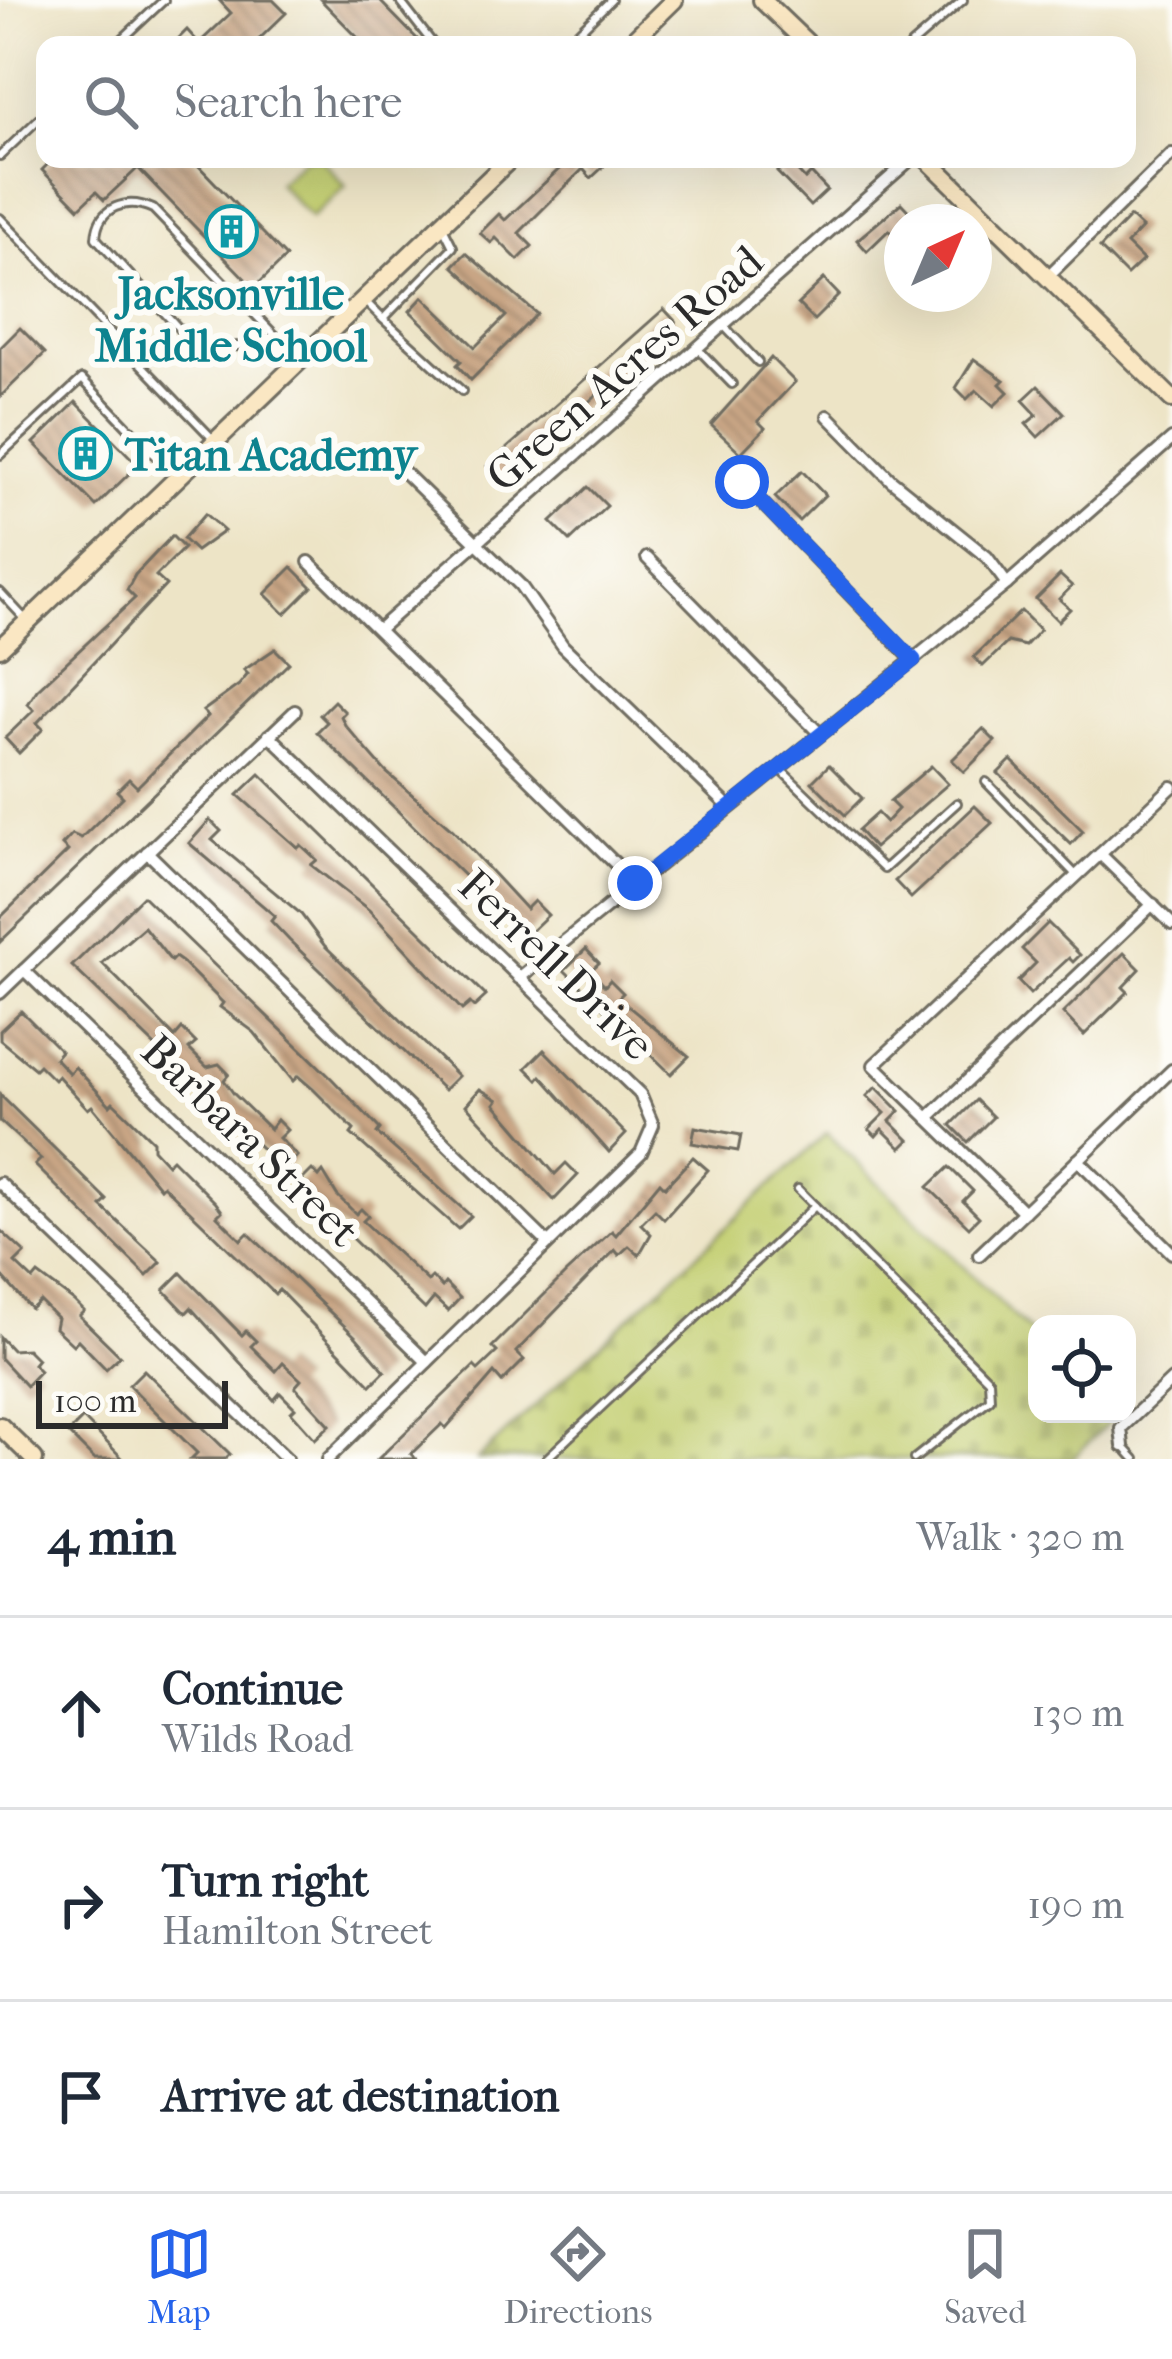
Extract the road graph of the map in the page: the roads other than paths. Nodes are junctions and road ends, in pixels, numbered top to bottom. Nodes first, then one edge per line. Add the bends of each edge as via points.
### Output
1 (164, 0) edge
2 (398, 0) edge
3 (611, 0) edge
4 (674, 0) edge
5 (762, 0) edge
6 (963, 0) edge
7 (126, 36) edge
8 (427, 36) edge
9 (574, 36) edge
10 (637, 36) edge
11 (800, 36) edge
12 (921, 36) edge
13 (36, 122) edge
14 (1172, 154) edge
15 (0, 156) edge
16 (500, 168) edge
17 (901, 168) edge
18 (935, 168) edge
19 (0, 218) edge
20 (441, 224) junction
21 (1047, 277) junction
22 (363, 300) junction
23 (383, 319) junction
24 (725, 327) junction
25 (278, 340) junction
26 (699, 350) junction
27 (300, 361) junction
28 (758, 362) dead end
29 (732, 384) dead end
30 (462, 391) dead end
31 (1172, 399) edge
32 (828, 416) dead end
33 (1172, 439) edge
34 (217, 442) junction
35 (0, 454) edge
36 (404, 472) dead end
37 (178, 479) junction
38 (742, 482) dead end
39 (478, 544) junction
40 (647, 557) dead end
41 (309, 562) dead end
42 (1007, 584) junction
43 (0, 592) edge
44 (28, 622) junction
45 (380, 628) junction
46 (0, 648) edge
47 (914, 660) junction
48 (295, 711) dead end
49 (819, 733) junction
50 (269, 736) junction
51 (777, 766) junction
52 (986, 782) dead end
53 (1172, 787) edge
54 (957, 803) dead end
55 (728, 806) junction
56 (147, 852) junction
57 (1100, 854) junction
58 (1077, 876) junction
59 (635, 883) junction
60 (1153, 904) junction
61 (1172, 924) edge
62 (24, 970) junction
63 (519, 978) junction
64 (0, 993) edge
65 (1172, 1070) edge
66 (928, 1118) junction
67 (1078, 1160) junction
68 (0, 1183) edge
69 (798, 1189) dead end
70 (815, 1206) junction
71 (1024, 1212) junction
72 (548, 1243) junction
73 (1172, 1253) edge
74 (979, 1255) dead end
75 (427, 1362) junction
76 (1172, 1380) edge
77 (0, 1426) edge
78 (1123, 1446) joint
79 (34, 1459) edge
80 (286, 1459) edge
81 (328, 1459) edge
82 (546, 1459) edge
83 (914, 1459) edge
84 (1136, 1459) edge

1 - 7 lane
2 - 8 lane
3 - 9 lane
4 - 10 street
5 - 11 street
6 - 12 lane
13 - 15 lane
14 - 21 street
16 - 20 street
17 - 24 street, Green Acres Road
18 - 21 street
19 - 34 lane
20 - 22 street
20 - 23 lane via 453,247
21 - 31 street
22 - 23 lane
22 - 27 street
23 - 30 lane
24 - 26 street, Green Acres Road
24 - 28 lane
25 - 25 lane via 153,209 118,204 101,217 96,238 193,344 210,350
25 - 27 lane
26 - 29 lane
26 - 39 street, Green Acres Road
27 - 34 street
32 - 42 street via 891,480 987,557
33 - 42 street
34 - 37 street
35 - 37 lane via 82,379
36 - 39 street
37 - 44 street
38 - 47 street
39 - 45 street, Green Acres Road
39 - 55 street via 520,585 563,646
40 - 49 street
41 - 45 street
42 - 47 street
43 - 44 lane
44 - 46 street
45 - 59 street
47 - 49 street
48 - 50 street
49 - 51 street
50 - 56 street
50 - 63 street, Ferrell Drive
51 - 54 lane via 884,869
51 - 55 street
52 - 58 lane
53 - 57 street
55 - 59 street
56 - 62 street
56 - 72 street
57 - 58 street
57 - 60 street
58 - 66 street via 874,1065
59 - 63 street
60 - 61 street
60 - 66 street
62 - 64 street
62 - 75 street, Barbara Street
63 - 72 street, Ferrell Drive via 640,1094 653,1125 641,1153
65 - 67 street
66 - 71 street
67 - 71 street
67 - 73 street
68 - 80 street
69 - 70 lane
70 - 82 lane
70 - 83 lane via 991,1385 990,1399
71 - 74 street
72 - 75 street, Ferrell Drive
75 - 81 street, Ferrell Drive
76 - 78 street via 1121,1427
77 - 79 street
78 - 84 lane

